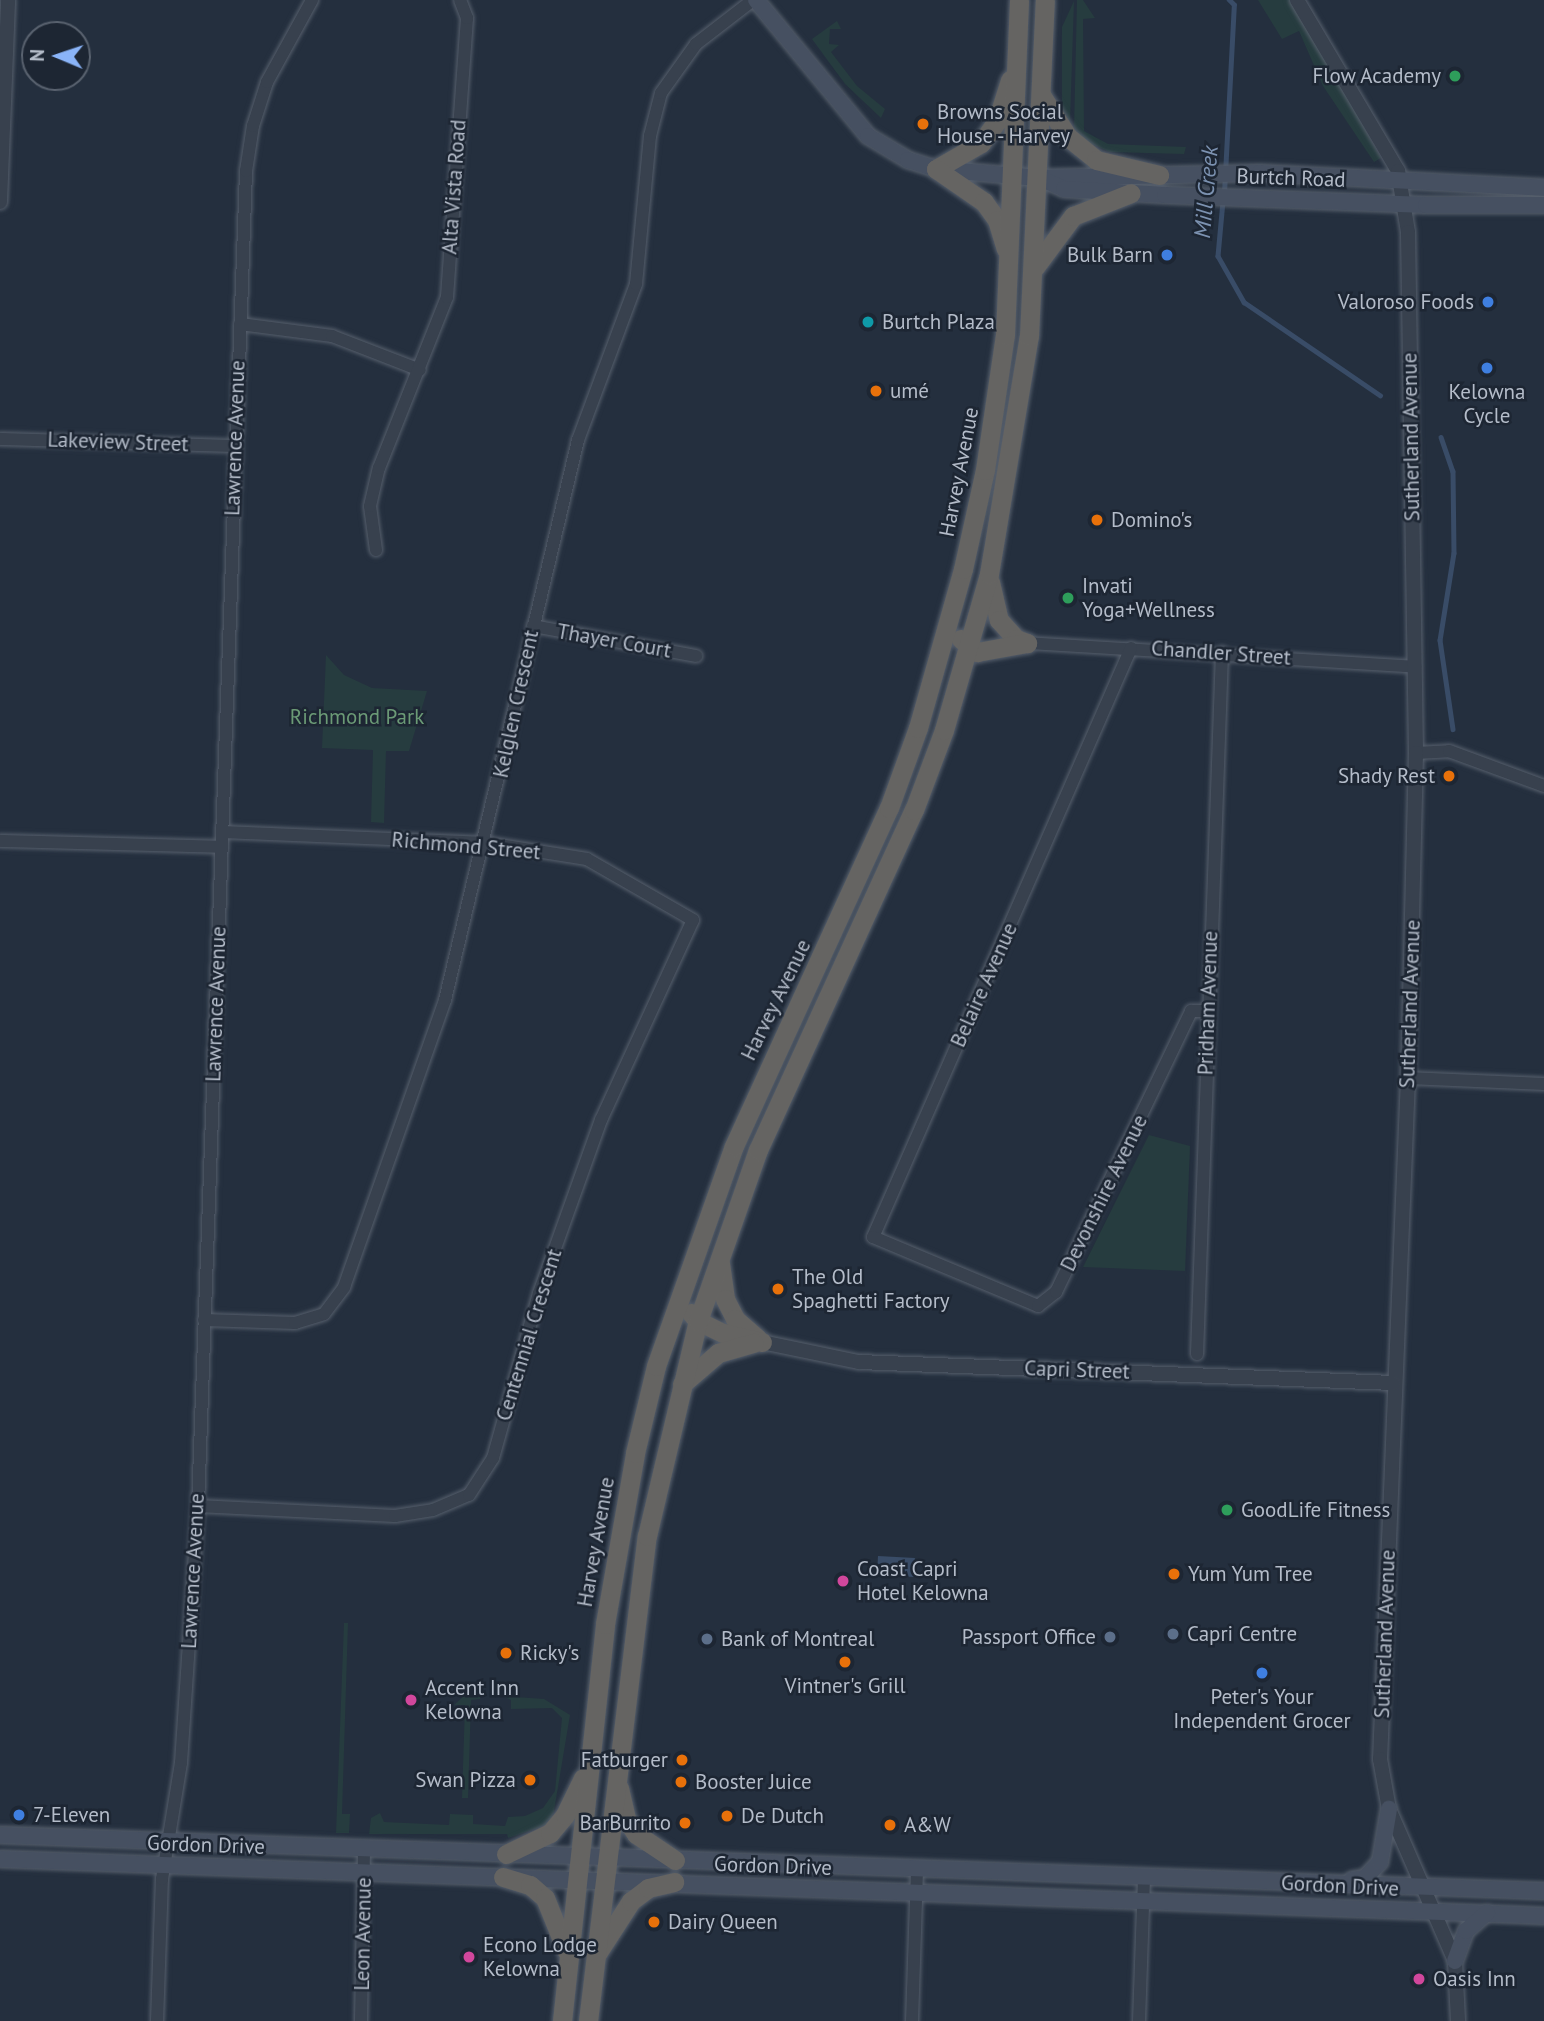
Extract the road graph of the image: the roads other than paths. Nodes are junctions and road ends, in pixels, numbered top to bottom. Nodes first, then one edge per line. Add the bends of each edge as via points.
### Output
1 (8, 0) edge
2 (312, 0) edge
3 (460, 0) edge
4 (754, 0) edge
5 (1019, 0) edge
6 (1045, 0) edge
7 (1297, 0) edge
8 (3, 32) edge
9 (1017, 59) junction
10 (1041, 95) junction
11 (936, 169) junction
12 (1159, 175) junction
13 (1014, 177) junction
14 (1039, 178) junction
15 (1401, 180) junction
16 (1544, 188) edge
17 (1131, 192) junction
18 (0, 202) edge
19 (1405, 204) junction
20 (1544, 205) edge
21 (1010, 266) junction
22 (1035, 267) junction
23 (240, 324) junction
24 (420, 370) junction
25 (0, 439) edge
26 (235, 446) junction
27 (376, 550) dead end
28 (989, 574) junction
29 (950, 617) junction
30 (533, 626) junction
31 (1027, 643) junction
32 (1131, 648) junction
33 (969, 649) junction
34 (1222, 652) junction
35 (696, 656) dead end
36 (1415, 667) junction
37 (1416, 754) junction
38 (1544, 786) edge
39 (222, 832) junction
40 (0, 841) edge
41 (486, 843) junction
42 (222, 847) junction
43 (693, 920) joint
44 (1207, 1011) junction
45 (1408, 1078) junction
46 (1544, 1084) edge
47 (719, 1259) junction
48 (958, 1275) joint
49 (682, 1286) junction
50 (204, 1320) junction
51 (698, 1321) junction
52 (762, 1342) junction
53 (1198, 1354) dead end
54 (1394, 1383) junction
55 (681, 1385) junction
56 (198, 1506) junction
57 (589, 1764) junction
58 (615, 1770) junction
59 (1390, 1810) junction
60 (0, 1835) edge
61 (167, 1842) junction
62 (364, 1847) junction
63 (506, 1854) junction
64 (579, 1857) junction
65 (605, 1858) junction
66 (0, 1859) edge
67 (675, 1860) junction
68 (163, 1865) junction
69 (917, 1869) junction
70 (364, 1872) junction
71 (1144, 1876) junction
72 (503, 1877) junction
73 (577, 1879) junction
74 (603, 1880) junction
75 (674, 1882) junction
76 (1341, 1882) junction
77 (1423, 1886) junction
78 (1544, 1891) edge
79 (915, 1892) junction
80 (1143, 1901) junction
81 (1436, 1911) junction
82 (1487, 1913) junction
83 (1544, 1916) edge
84 (568, 1955) junction
85 (594, 1959) junction
86 (1455, 1961) junction
87 (157, 2021) edge
88 (361, 2021) edge
89 (562, 2021) edge
90 (589, 2021) edge
91 (912, 2021) edge
92 (1139, 2021) edge
93 (1458, 2021) edge

1 - 8 street
2 - 23 street, Lawrence Avenue via 267,82 253,126 246,171
3 - 24 street, Alta Vista Road via 467,18 447,297
4 - 11 main road, Burtch Road via 868,136 908,160
4 - 30 street, Kelglen Crescent via 696,44 660,93 650,135 636,284 578,440
5 - 9 highway, Harvey Avenue
6 - 10 highway
7 - 15 street, Sutherland Avenue
8 - 18 street
9 - 11 highway via 997,121 981,143
9 - 13 highway, Harvey Avenue
10 - 12 highway via 1068,137 1096,160
10 - 14 highway
11 - 13 main road, Burtch Road
11 - 21 highway via 984,202 997,220
12 - 14 main road, Burtch Road
12 - 15 main road, Burtch Road via 1260,173
13 - 14 main road, Burtch Road
13 - 21 highway, Harvey Avenue
14 - 17 main road, Burtch Road via 1064,188
14 - 22 highway
15 - 16 main road, Burtch Road
15 - 19 street, Sutherland Avenue
17 - 19 main road, Burtch Road
17 - 22 highway via 1073,216
19 - 20 main road, Burtch Road
19 - 36 street, Sutherland Avenue
21 - 29 highway, Harvey Avenue via 985,470
22 - 28 highway via 1010,468
23 - 24 street via 332,336
23 - 26 street, Lawrence Avenue
24 - 27 street, Alta Vista Road via 373,493 370,506
25 - 26 street, Lakeview Street
26 - 39 street, Lawrence Avenue
28 - 31 highway via 999,620 1016,639
28 - 33 highway
29 - 33 highway
29 - 49 highway, Harvey Avenue via 889,808 734,1146
30 - 35 street, Thayer Court
30 - 41 street, Kelglen Crescent
31 - 32 street, Chandler Street
31 - 33 highway via 995,651
32 - 34 street, Chandler Street
32 - 48 street, Belaire Avenue via 873,1237
33 - 47 highway via 900,845 758,1150
34 - 36 street, Chandler Street
34 - 44 street, Pridham Avenue
36 - 37 street, Sutherland Avenue
37 - 38 street via 1449,751
37 - 45 street, Sutherland Avenue
39 - 41 street, Richmond Street
39 - 42 street, Lawrence Avenue
40 - 42 street
41 - 43 street, Richmond Street via 587,859
41 - 50 street, Kelglen Crescent via 445,1000 344,1287 324,1314 295,1322
42 - 50 street, Lawrence Avenue
43 - 56 street, Centennial Crescent via 601,1120 540,1293 493,1458 469,1495 433,1510 395,1516
44 - 48 street, Devonshire Avenue via 1191,1011 1056,1292 1038,1306
44 - 53 street, Pridham Avenue
45 - 46 street
45 - 54 street, Sutherland Avenue
47 - 51 highway
47 - 52 highway via 725,1300 735,1318
49 - 51 highway via 687,1308
49 - 57 highway, Harvey Avenue via 635,1453 605,1624
50 - 56 street, Lawrence Avenue
51 - 52 highway
51 - 55 highway
52 - 54 street, Capri Street via 859,1362
52 - 55 highway via 719,1353
54 - 59 street, Sutherland Avenue via 1380,1759
55 - 58 highway via 647,1536
56 - 61 street, Lawrence Avenue via 181,1763
57 - 63 highway via 565,1815 550,1833
57 - 64 highway, Harvey Avenue
58 - 65 highway
58 - 67 highway via 626,1819 636,1834
59 - 76 main road via 1382,1856 1373,1872
59 - 77 street, Sutherland Avenue
60 - 61 main road, Gordon Drive
61 - 62 main road, Gordon Drive
61 - 68 street, Lawrence Avenue
62 - 63 main road, Gordon Drive
62 - 70 street, Leon Avenue
63 - 64 main road, Gordon Drive
64 - 65 main road, Gordon Drive
64 - 73 highway, Harvey Avenue
65 - 67 main road, Gordon Drive
65 - 74 highway
66 - 68 main road, Gordon Drive
67 - 69 main road, Gordon Drive
68 - 70 main road, Gordon Drive
68 - 87 street, Lawrence Avenue
69 - 71 main road, Gordon Drive
69 - 79 street
70 - 72 main road, Gordon Drive
70 - 88 street, Leon Avenue
71 - 76 main road, Gordon Drive
71 - 80 street
72 - 73 main road, Gordon Drive
72 - 84 highway via 530,1885 545,1898
73 - 74 main road, Gordon Drive
73 - 84 highway, Harvey Avenue
74 - 75 main road, Gordon Drive
74 - 85 highway
75 - 79 main road, Gordon Drive
75 - 85 highway via 648,1888 631,1901
76 - 77 main road, Gordon Drive
77 - 78 main road, Gordon Drive
77 - 81 street, Sutherland Avenue
79 - 80 main road, Gordon Drive
79 - 91 street
80 - 81 main road, Gordon Drive
80 - 92 street
81 - 82 main road, Gordon Drive
81 - 86 street, Sutherland Avenue
82 - 83 main road, Gordon Drive
82 - 86 main road via 1466,1931
84 - 89 highway, Harvey Avenue
85 - 90 highway
86 - 93 street, Sutherland Avenue

